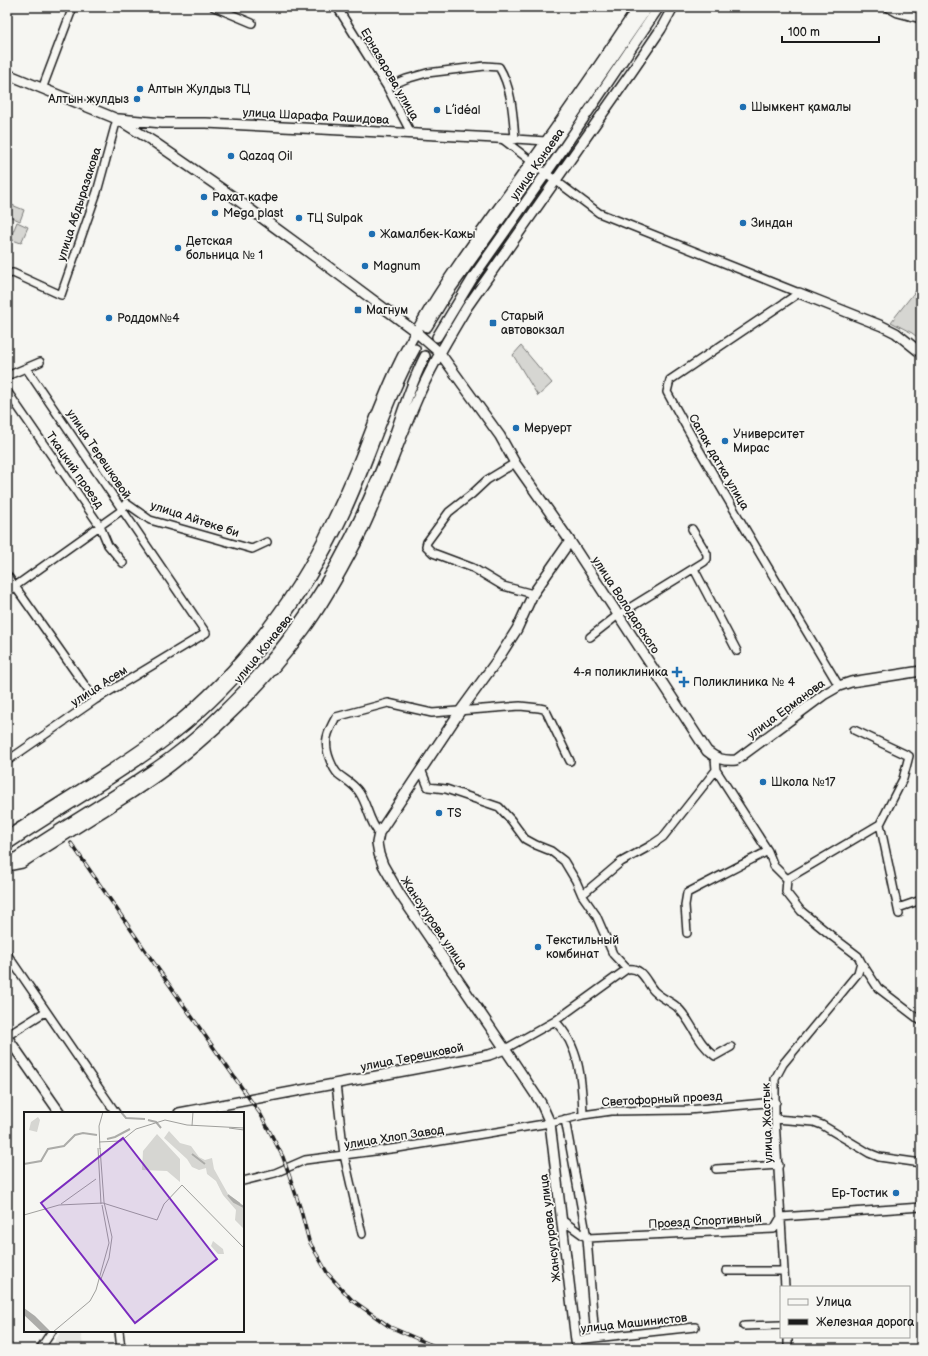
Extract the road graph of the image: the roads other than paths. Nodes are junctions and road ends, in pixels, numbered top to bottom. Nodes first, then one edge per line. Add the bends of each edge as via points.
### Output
1 (73, 7) edge
2 (214, 7) edge
3 (337, 7) edge
4 (638, 7) edge
5 (648, 7) edge
6 (659, 7) edge
7 (673, 7) edge
8 (889, 7) edge
9 (921, 18) edge
10 (252, 23) dead end
11 (7, 74) edge
12 (387, 87) junction
13 (42, 89) junction
14 (117, 119) junction
15 (411, 132) junction
16 (501, 138) junction
17 (515, 139) junction
18 (546, 141) junction
19 (535, 164) junction
20 (546, 172) junction
21 (556, 181) junction
22 (7, 274) edge
23 (799, 294) junction
24 (427, 327) tunnel mouth
25 (416, 332) junction
26 (437, 337) tunnel mouth
27 (415, 349) tunnel mouth
28 (440, 353) junction
29 (921, 353) edge
30 (425, 356) tunnel mouth
31 (40, 362) dead end
32 (26, 368) junction
33 (7, 376) edge
34 (7, 391) edge
35 (516, 463) junction
36 (122, 510) junction
37 (100, 526) junction
38 (692, 529) dead end
39 (570, 541) junction
40 (267, 542) dead end
41 (122, 564) dead end
42 (694, 569) junction
43 (7, 575) edge
44 (15, 586) junction
45 (7, 592) edge
46 (533, 594) junction
47 (618, 615) junction
48 (206, 633) joint
49 (590, 636) dead end
50 (737, 651) dead end
51 (921, 671) edge
52 (839, 686) junction
53 (95, 700) junction
54 (461, 710) junction
55 (854, 730) dead end
56 (715, 758) junction
57 (570, 760) dead end
58 (7, 761) edge
59 (421, 769) junction
60 (716, 770) junction
61 (880, 824) junction
62 (379, 833) junction
63 (7, 836) edge
64 (7, 845) edge
65 (768, 851) junction
66 (7, 865) edge
67 (787, 879) junction
68 (582, 895) junction
69 (921, 900) edge
70 (687, 933) dead end
71 (7, 954) edge
72 (861, 962) junction
73 (627, 969) junction
74 (45, 1012) junction
75 (555, 1021) junction
76 (921, 1021) edge
77 (7, 1037) edge
78 (731, 1047) dead end
79 (505, 1049) junction
80 (336, 1084) junction
81 (776, 1102) junction
82 (59, 1112) edge
83 (115, 1112) edge
84 (192, 1112) edge
85 (583, 1115) junction
86 (565, 1119) junction
87 (775, 1119) junction
88 (550, 1123) junction
89 (344, 1155) junction
90 (921, 1163) edge
91 (779, 1166) junction
92 (716, 1169) dead end
93 (244, 1181) edge
94 (921, 1207) edge
95 (782, 1217) junction
96 (562, 1220) junction
97 (362, 1234) dead end
98 (587, 1238) junction
99 (726, 1271) dead end
100 (784, 1271) junction
101 (785, 1286) edge
102 (780, 1325) edge
103 (744, 1326) dead end
104 (695, 1327) dead end
105 (51, 1332) edge
106 (119, 1332) edge
107 (595, 1338) junction
108 (788, 1338) edge
109 (576, 1345) edge
110 (40, 1349) edge
111 (121, 1349) edge
112 (788, 1349) edge

1 - 13 street
2 - 10 street
3 - 12 street, Ерназарова улица
4 - 18 main road
5 - 19 main road, улица Конаева
6 - 20 main road, улица Конаева
7 - 21 main road via 661,29
8 - 9 main road
11 - 13 main road, улица Шарафа Рашидова
12 - 15 street, Ерназарова улица
12 - 17 street via 427,73 485,66 499,67 512,106
13 - 14 main road, улица Шарафа Рашидова
14 - 15 main road, улица Шарафа Рашидова via 162,123
14 - 22 street, улица Абдыразакова via 97,192 61,295 13,273
14 - 25 main road, улица Шарафа Рашидова via 232,196
15 - 16 main road, улица Шарафа Рашидова
16 - 17 main road, улица Шарафа Рашидова
16 - 19 street
17 - 18 street
18 - 19 main road
19 - 20 street
19 - 24 main road, улица Конаева
19 - 25 main road via 441,290
20 - 21 street
20 - 26 main road, улица Конаева via 474,276
21 - 23 street via 599,213
21 - 28 main road via 467,307
23 - 29 main road via 882,326 896,333
23 - 52 street, Сапак датка улица via 670,380 667,392 710,471
25 - 28 main road, улица Володарского
25 - 63 main road via 386,391 331,524 305,572 251,648 200,701 156,738
27 - 64 main road, улица Конаева via 393,394 338,527 312,576 286,616 257,653 195,717 161,745
28 - 35 main road, улица Володарского via 500,436
28 - 66 main road via 415,403 359,538 305,630 275,668 247,699 175,763 22,863
30 - 66 main road, улица Конаева via 352,534 322,590 269,663 242,693 170,757
31 - 32 street
32 - 33 street
32 - 36 street, улица Терешковой
34 - 37 street, Ткацкий проезд
35 - 39 main road, улица Володарского
35 - 46 street via 487,480 449,512 426,546 433,553 473,568 503,586
36 - 37 street
36 - 40 street, улица Айтеке би via 126,503 150,520 252,549
36 - 48 street, улица Терешковой
37 - 41 street, Ткацкий проезд via 108,545
37 - 44 street
38 - 42 street via 708,556
39 - 46 main road
39 - 47 main road, улица Володарского
42 - 47 street
42 - 50 street
43 - 44 street
44 - 45 street
44 - 53 street
46 - 54 main road via 517,629
47 - 49 street
47 - 56 main road, улица Володарского via 707,751
48 - 53 street, улица Асем
51 - 52 main road, улица Ерманова
52 - 56 main road, улица Ерманова via 736,760 724,761
53 - 58 street, улица Асем
54 - 57 street via 520,706 544,709
54 - 59 main road
54 - 62 street via 432,713 388,703 336,717 326,741 330,759 336,772 358,790
55 - 61 street via 909,756 903,779
56 - 60 street
59 - 62 main road
59 - 68 street via 428,787 446,789 499,807 525,839 551,851 564,861
60 - 65 street
60 - 68 street via 663,837 621,862
61 - 67 street
61 - 69 street via 898,911
62 - 79 main road, Жансугурова улица via 379,854 398,893
65 - 67 street via 774,866
65 - 70 street via 687,893
67 - 72 street via 786,892 801,911 858,956
68 - 73 street via 596,915 614,954
71 - 74 street
72 - 76 street via 878,988
72 - 81 street, улица Жастык via 858,973 783,1064 775,1078
73 - 75 street, улица Терешковой
73 - 78 street via 638,970 653,990 676,1007 707,1050 716,1056
74 - 77 street
74 - 83 street
75 - 79 street, улица Терешковой
75 - 85 street via 577,1059 581,1076
77 - 82 main road
79 - 80 main road, улица Терешковой
79 - 88 main road, Жансугурова улица via 541,1103
80 - 84 main road, улица Терешковой
80 - 89 street
81 - 85 street, Светофорный проезд via 688,1110 611,1111
81 - 87 street, улица Жастык
85 - 86 street, Светофорный проезд
86 - 88 street, Светофорный проезд
86 - 98 street
87 - 90 street via 814,1122 879,1157
87 - 91 street, улица Жастык
88 - 89 street, улица Хлоп Завод
88 - 96 main road, Жансугурова улица
89 - 93 street, улица Хлоп Завод via 306,1160 275,1174
89 - 97 street
91 - 92 street
91 - 95 street, улица Жастык
94 - 95 street
95 - 98 street, Проезд Спортивный via 774,1229
95 - 100 street, улица Жастык
96 - 98 street
96 - 109 main road, Жансугурова улица
98 - 107 street
99 - 100 street
100 - 101 street, улица Жастык
102 - 103 street
104 - 107 street, улица Машинистов
105 - 110 street
106 - 111 street
107 - 109 street, улица Машинистов
108 - 112 street

